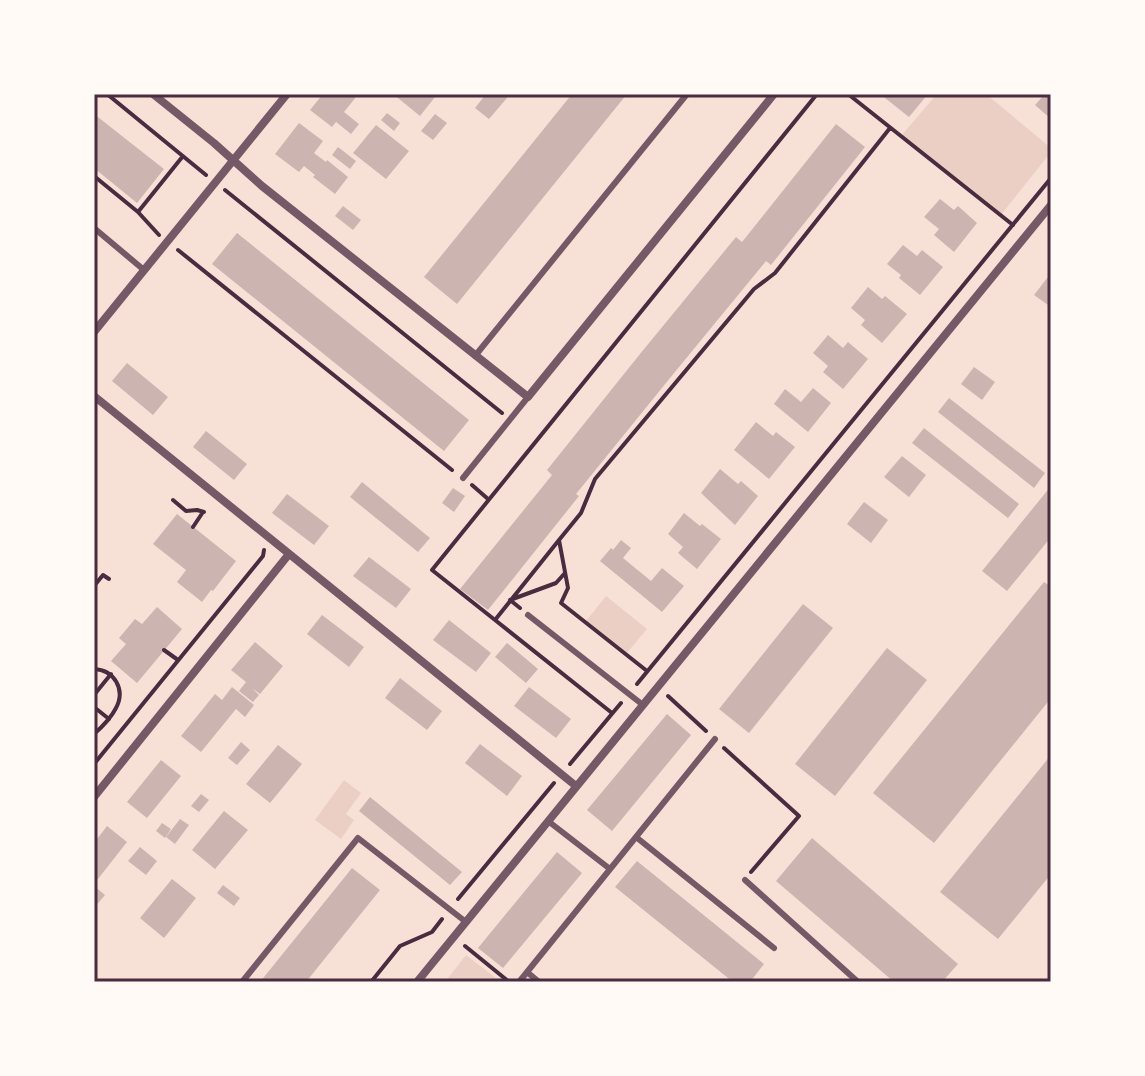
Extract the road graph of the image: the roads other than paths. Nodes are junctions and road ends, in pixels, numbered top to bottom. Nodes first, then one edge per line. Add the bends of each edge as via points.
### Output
1 (153, 94) edge
2 (287, 94) edge
3 (687, 94) edge
4 (774, 94) edge
5 (233, 160) junction
6 (1051, 205) edge
7 (94, 228) edge
8 (144, 270) junction
9 (94, 332) edge
10 (475, 356) junction
11 (94, 396) edge
12 (528, 397) junction
13 (463, 478) road end
14 (289, 554) junction
15 (528, 615) road end
16 (643, 705) junction
17 (715, 739) road end
18 (576, 786) junction
19 (94, 797) edge
20 (548, 821) junction
21 (636, 837) junction
22 (610, 869) junction
23 (745, 880) road end
24 (466, 922) junction
25 (774, 948) dead end
26 (527, 972) junction
27 (242, 982) edge
28 (417, 982) edge
29 (519, 982) edge
30 (539, 982) edge
31 (858, 982) edge

1 - 5 street
2 - 5 street
3 - 10 lane
4 - 12 street
5 - 8 street
5 - 10 street
6 - 16 street
7 - 8 lane
8 - 9 street
10 - 12 street
11 - 14 street
12 - 13 lane
14 - 18 street
14 - 19 street
15 - 16 lane
16 - 18 street
17 - 21 lane
18 - 20 street
20 - 22 lane
20 - 24 street
21 - 22 lane
21 - 25 lane
22 - 26 lane
23 - 31 lane
24 - 27 lane via 358,838
24 - 28 street
26 - 29 lane
26 - 30 lane

